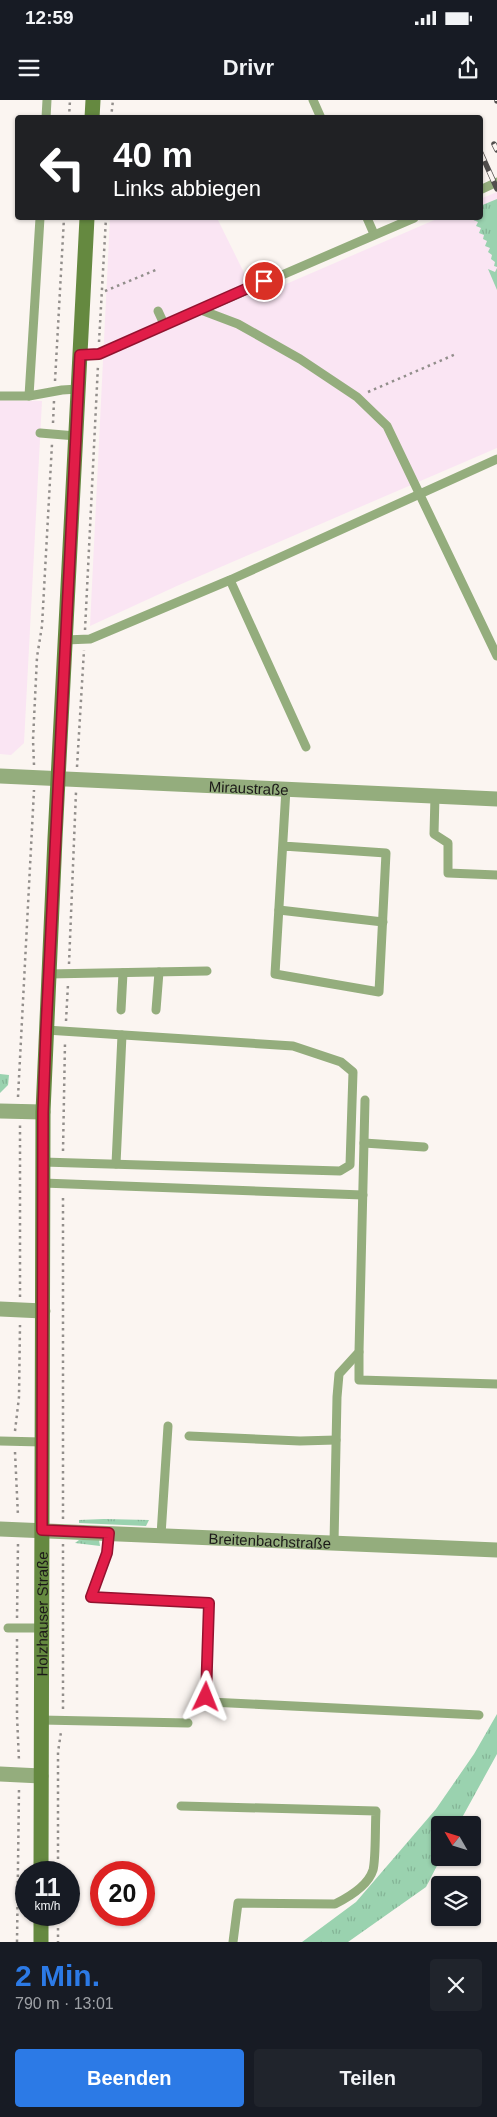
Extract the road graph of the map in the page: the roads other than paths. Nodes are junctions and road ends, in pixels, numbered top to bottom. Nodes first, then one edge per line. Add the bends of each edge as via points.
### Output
1 (47, 100) edge
2 (93, 100) edge
3 (313, 100) edge
4 (46, 115) edge
5 (92, 115) edge
6 (320, 115) edge
7 (497, 182) edge
8 (483, 189) edge
9 (40, 220) edge
10 (87, 220) edge
11 (367, 220) edge
12 (409, 220) edge
13 (374, 234) junction
14 (201, 310) junction
15 (158, 311) dead end
16 (165, 326) junction
17 (80, 355) junction
18 (78, 389) junction
19 (0, 396) edge
20 (29, 396) junction
21 (40, 433) dead end
22 (76, 436) junction
23 (497, 459) edge
24 (420, 493) junction
25 (230, 580) junction
26 (65, 640) junction
27 (497, 656) edge
28 (306, 747) dead end
29 (0, 776) edge
30 (58, 778) junction
31 (286, 789) junction
32 (434, 796) junction
33 (497, 799) edge
34 (283, 846) junction
35 (497, 875) edge
36 (279, 910) junction
37 (383, 922) junction
38 (207, 971) dead end
39 (159, 972) junction
40 (123, 973) junction
41 (48, 974) junction
42 (121, 1010) dead end
43 (156, 1010) dead end
44 (46, 1030) junction
45 (122, 1035) junction
46 (365, 1100) dead end
47 (0, 1111) edge
48 (43, 1112) junction
49 (364, 1142) junction
50 (424, 1146) dead end
51 (43, 1162) junction
52 (116, 1164) junction
53 (43, 1183) junction
54 (363, 1196) junction
55 (0, 1309) edge
56 (43, 1310) junction
57 (359, 1352) junction
58 (497, 1384) edge
59 (168, 1426) dead end
60 (189, 1436) dead end
61 (336, 1440) junction
62 (0, 1441) edge
63 (42, 1442) junction
64 (0, 1528) edge
65 (42, 1530) junction
66 (109, 1533) junction
67 (161, 1535) junction
68 (334, 1543) junction
69 (497, 1550) edge
70 (12, 1628) road end
71 (42, 1628) junction
72 (480, 1715) dead end
73 (41, 1720) junction
74 (188, 1723) dead end
75 (0, 1774) edge
76 (41, 1776) junction
77 (181, 1806) dead end
78 (41, 1861) edge
79 (41, 1926) edge
80 (41, 1942) edge
81 (233, 1942) edge

1 - 4 lane
2 - 5 main road
3 - 6 lane
7 - 8 lane
9 - 20 lane via 30,297
10 - 17 main road, Holzhauser Straße
11 - 13 lane
12 - 13 lane
13 - 14 lane
14 - 16 lane
14 - 24 lane via 268,340 357,397 387,426
15 - 16 lane
16 - 17 lane via 99,354
17 - 18 main road, Holzhauser Straße
18 - 20 lane
18 - 22 main road, Holzhauser Straße
19 - 20 lane
21 - 22 lane
22 - 26 main road, Holzhauser Straße
23 - 24 lane
24 - 25 lane
24 - 27 lane
25 - 26 lane via 90,639
25 - 28 lane
26 - 30 main road, Holzhauser Straße
29 - 30 street, Miraustraße
30 - 31 street, Miraustraße
30 - 41 main road, Holzhauser Straße
31 - 32 street, Miraustraße
31 - 34 lane
32 - 33 street, Miraustraße
32 - 35 lane via 434,834 448,843 448,873
34 - 36 lane
34 - 37 lane via 386,853
36 - 37 lane
36 - 37 lane via 275,974 379,992
38 - 39 lane
39 - 40 lane
39 - 43 lane
40 - 41 lane
40 - 42 lane
41 - 44 main road, Holzhauser Straße
44 - 45 lane
44 - 48 main road, Holzhauser Straße
45 - 52 lane
45 - 52 lane via 293,1046 341,1062 353,1072 350,1165 340,1171
46 - 49 lane
47 - 48 street
48 - 51 main road, Holzhauser Straße
49 - 50 lane
49 - 54 lane
51 - 52 lane
51 - 53 main road, Holzhauser Straße
53 - 54 lane
53 - 56 main road, Holzhauser Straße
54 - 57 lane
55 - 56 street
56 - 63 main road, Holzhauser Straße
57 - 58 lane via 359,1380
57 - 61 lane via 339,1374
59 - 67 lane
60 - 61 lane
61 - 68 lane
62 - 63 lane
63 - 65 main road, Holzhauser Straße
64 - 65 street, Breitenbachstraße
65 - 66 street, Breitenbachstraße
65 - 71 main road, Holzhauser Straße
66 - 67 street, Breitenbachstraße
66 - 72 lane via 107,1553 91,1597 209,1603 206,1697 210,1702
67 - 68 street, Breitenbachstraße
68 - 69 street, Breitenbachstraße
70 - 71 lane
71 - 73 main road, Holzhauser Straße
73 - 74 lane
73 - 76 main road, Holzhauser Straße
75 - 76 street
76 - 78 main road, Holzhauser Straße
77 - 81 lane via 376,1811 373,1870 366,1882 336,1904 238,1903
79 - 80 main road

